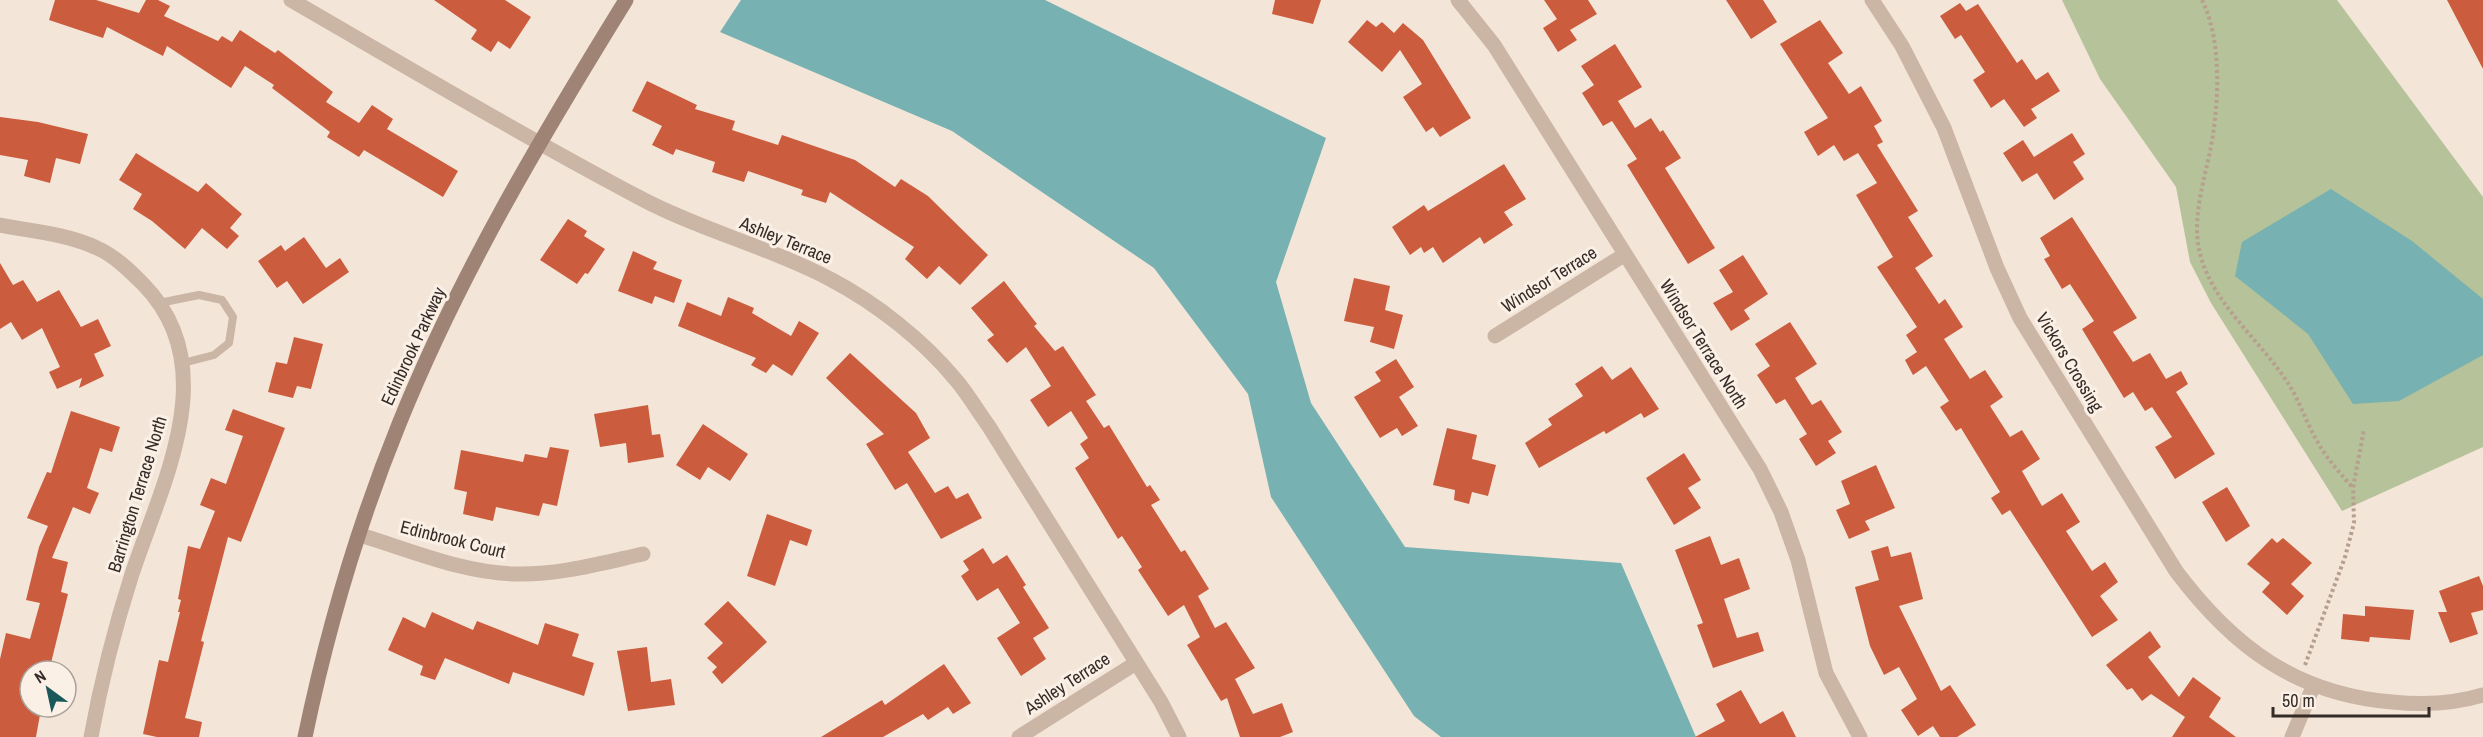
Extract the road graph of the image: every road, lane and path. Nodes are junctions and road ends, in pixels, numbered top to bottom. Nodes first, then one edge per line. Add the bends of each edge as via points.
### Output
1 (291, 0) edge
2 (626, 0) edge
3 (1458, 0) edge
4 (1872, 0) edge
5 (2202, 0) edge
6 (539, 144) junction
7 (0, 225) edge
8 (1624, 255) junction
9 (159, 303) junction
10 (1495, 336) dead end
11 (183, 363) junction
12 (2364, 429) dead end
13 (2354, 488) junction
14 (360, 535) junction
15 (643, 554) dead end
16 (1136, 663) junction
17 (2299, 679) junction
18 (2313, 687) junction
19 (2483, 695) edge
20 (91, 737) edge
21 (305, 737) edge
22 (1019, 737) edge
23 (1179, 737) edge
24 (1860, 737) edge
25 (2292, 737) edge

1 - 6 street, Ashley Terrace
2 - 6 street, Edinbrook Parkway
3 - 8 street, Windsor Terrace North via 1494,45
4 - 17 street, Vickors Crossing via 1902,46 1944,128 2020,318 2170,561 2192,592 2234,634 2272,665
5 - 13 path via 2214,45 2216,77 2213,136 2198,211 2202,258 2219,295 2278,369 2329,461
6 - 14 street, Edinbrook Parkway via 444,323 399,424
6 - 16 street, Ashley Terrace via 708,231 831,279 918,341 957,381 988,425
7 - 9 street, Barrington Terrace North via 97,248 128,269
8 - 10 street, Windsor Terrace
8 - 24 street, Windsor Terrace North via 1760,468 1798,560 1826,673
9 - 11 street, Barrington Terrace North via 173,328
9 - 11 lane via 200,294 222,300 233,316 229,343 214,355
11 - 20 street, Barrington Terrace North via 185,400 178,437 122,607
12 - 13 path
13 - 17 path via 2354,523 2345,557
14 - 15 street, Edinbrook Court via 482,570 516,574 553,572
14 - 21 street, Edinbrook Parkway via 340,596
16 - 22 street, Ashley Terrace
16 - 23 street, Ashley Terrace
17 - 18 street, Vickors Crossing
18 - 19 street, Vickors Crossing via 2367,700 2416,704
18 - 25 street

